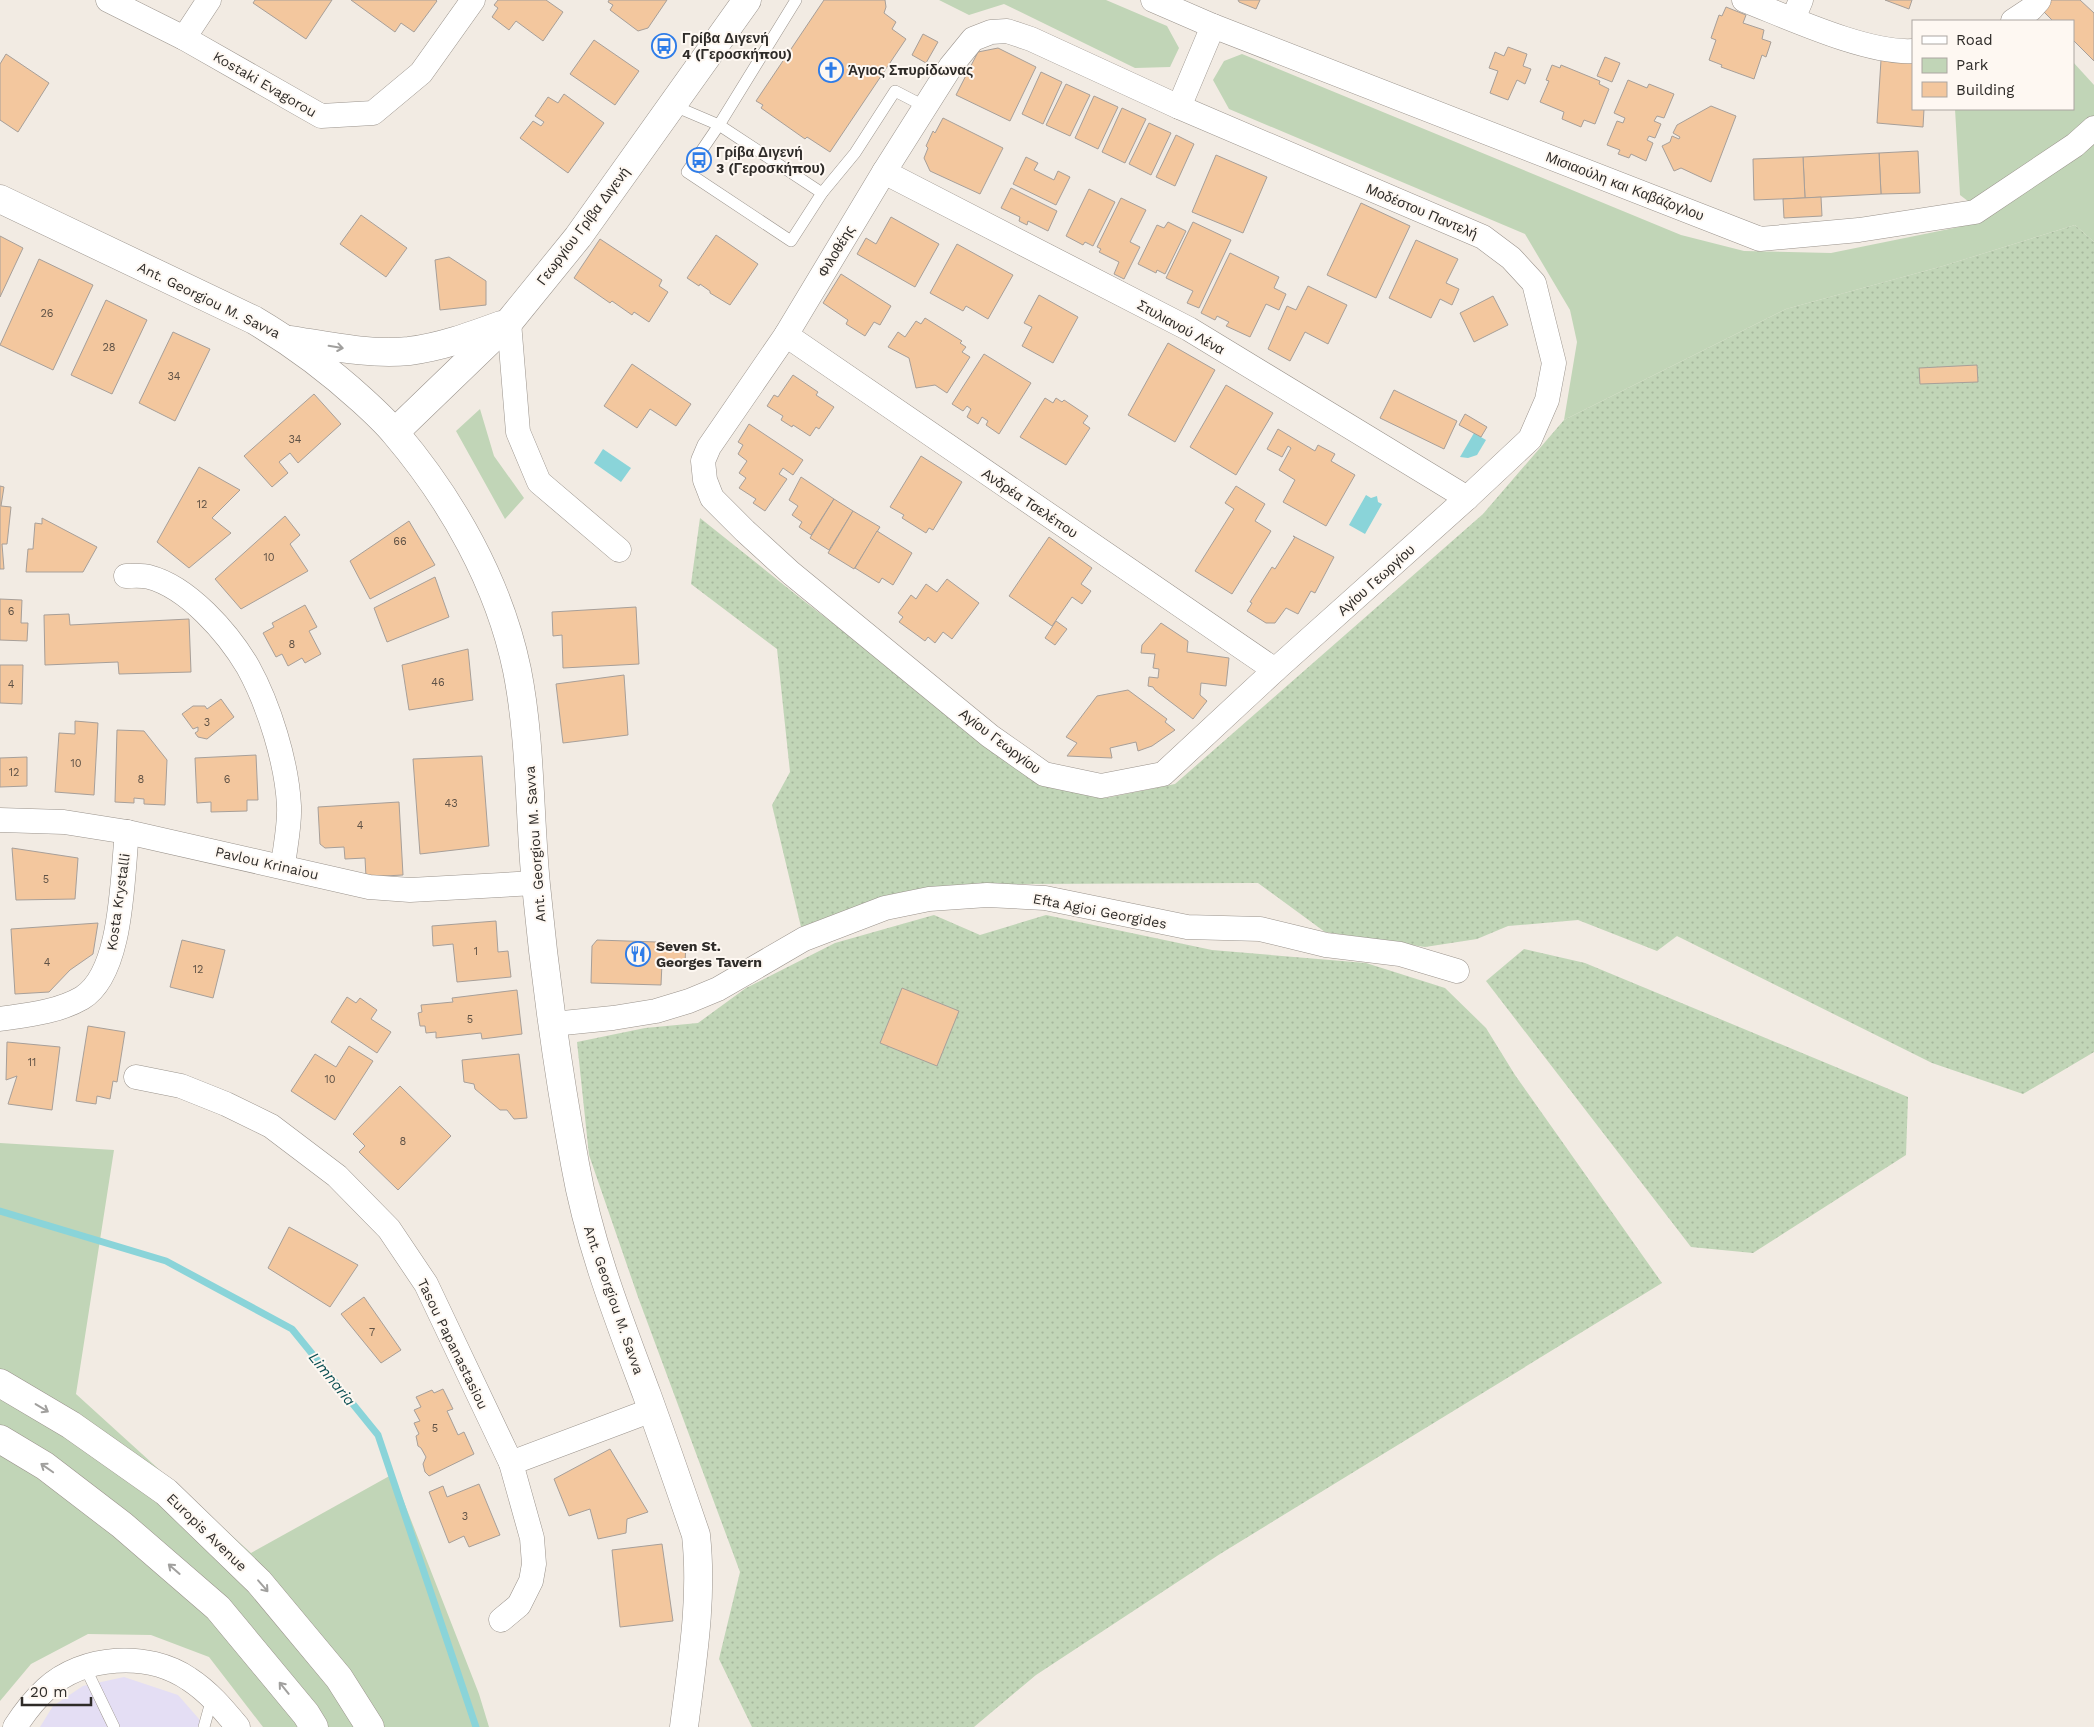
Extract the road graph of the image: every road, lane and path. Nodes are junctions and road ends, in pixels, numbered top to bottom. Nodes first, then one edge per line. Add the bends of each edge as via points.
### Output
1 (108, 0) edge
2 (209, 0) edge
3 (473, 0) edge
4 (747, 0) edge
5 (796, 0) edge
6 (1153, 0) edge
7 (1744, 0) edge
8 (2039, 0) edge
9 (1797, 10) edge
10 (2014, 20) edge
11 (1213, 26) junction
12 (1007, 31) joint
13 (184, 38) junction
14 (1912, 51) edge
15 (672, 105) junction
16 (924, 106) junction
17 (1179, 107) junction
18 (719, 125) junction
19 (2094, 128) edge
20 (884, 172) junction
21 (822, 193) junction
22 (0, 199) edge
23 (509, 322) junction
24 (786, 335) junction
25 (288, 340) junction
26 (395, 432) junction
27 (712, 498) joint
28 (1468, 498) junction
29 (619, 550) dead end
30 (126, 576) dead end
31 (1275, 670) junction
32 (0, 820) edge
33 (127, 832) junction
34 (283, 866) junction
35 (536, 883) junction
36 (1457, 971) dead end
37 (0, 1018) edge
38 (553, 1024) junction
39 (136, 1077) dead end
40 (0, 1383) edge
41 (652, 1410) junction
42 (0, 1440) edge
43 (511, 1463) junction
44 (501, 1620) dead end
45 (85, 1667) junction
46 (212, 1696) junction
47 (15, 1727) edge
48 (114, 1727) edge
49 (204, 1727) edge
50 (238, 1727) edge
51 (314, 1727) edge
52 (370, 1727) edge
53 (684, 1727) edge

1 - 13 street, Kostaki Evagorou
2 - 13 street
3 - 13 street, Kostaki Evagorou via 421,73 373,113 321,116
4 - 15 main road, Γεωργίου Γρίβα Διγενή
5 - 18 lane
6 - 11 street, Μισιαούλη και Καβάζογλου
7 - 9 street
8 - 10 street
9 - 14 street via 1844,38 1878,48
11 - 17 street
11 - 19 street, Μισιαούλη και Καβάζογλου via 1760,239 1859,230 1975,212 2075,145
12 - 16 street, Φιλοθέης via 991,32 973,39
12 - 17 street, Μοδέστου Παντελή
15 - 18 lane
15 - 23 main road, Γεωργίου Γρίβα Διγενή via 578,237
16 - 20 street, Φιλοθέης
16 - 21 lane via 895,91 856,153
17 - 28 street, Μοδέστου Παντελή via 1484,237 1511,258 1534,283 1554,363 1547,400 1530,439
18 - 21 lane
18 - 21 lane via 687,172 791,240
20 - 24 street, Φιλοθέης
20 - 28 street, Στυλιανού Λένα via 1189,329
22 - 25 main road, Ant. Georgiou M. Savva via 254,320
25 -> 23 main road via 357,350 408,351 452,342
23 - 26 main road, Γεωργίου Γρίβα Διγενή
23 - 29 street via 518,432 539,482
24 - 27 street, Φιλοθέης via 709,447 703,461 704,480
24 - 31 street, Ανδρέα Τσελέπου
25 - 26 main road, Ant. Georgiou M. Savva via 337,378
26 - 35 main road, Ant. Georgiou M. Savva via 465,533 485,572 503,621 516,669 527,739
27 - 31 street, Αγίου Γεωργίου via 791,573 990,736 1044,774 1101,786 1163,774
28 - 31 street, Αγίου Γεωργίου
30 - 34 street via 147,576 185,594 220,629 248,667 278,742 285,775 289,806
32 - 33 street, Pavlou Krinaiou via 64,822
33 - 34 street, Pavlou Krinaiou
33 - 37 street, Kosta Krystalli via 115,944 98,983 83,997 65,1006
34 - 35 street, Pavlou Krinaiou via 369,887 402,889
35 - 38 main road, Ant. Georgiou M. Savva
36 - 38 street, Efta Agioi Georgides via 1400,954 1326,945 1260,929 1188,927 1045,898 987,896 929,900 885,908 804,939 718,989 656,1011
38 - 41 main road, Ant. Georgiou M. Savva via 575,1168 588,1225
39 - 43 street, Tasou Papanastasiou via 181,1086 271,1126 337,1176 389,1229 426,1284
40 -> 52 main road, Europis Avenue via 71,1425 166,1492 259,1582 339,1678
41 - 43 street
41 - 53 main road, Ant. Georgiou M. Savva via 696,1535 699,1562
51 -> 42 main road via 218,1608 122,1525 45,1466
43 - 44 street, Tasou Papanastasiou via 532,1538 534,1564 531,1581 519,1605
45 - 46 street via 131,1660 157,1664 188,1678
45 - 47 street via 47,1688
45 - 48 lane
46 - 49 lane
46 - 50 street

